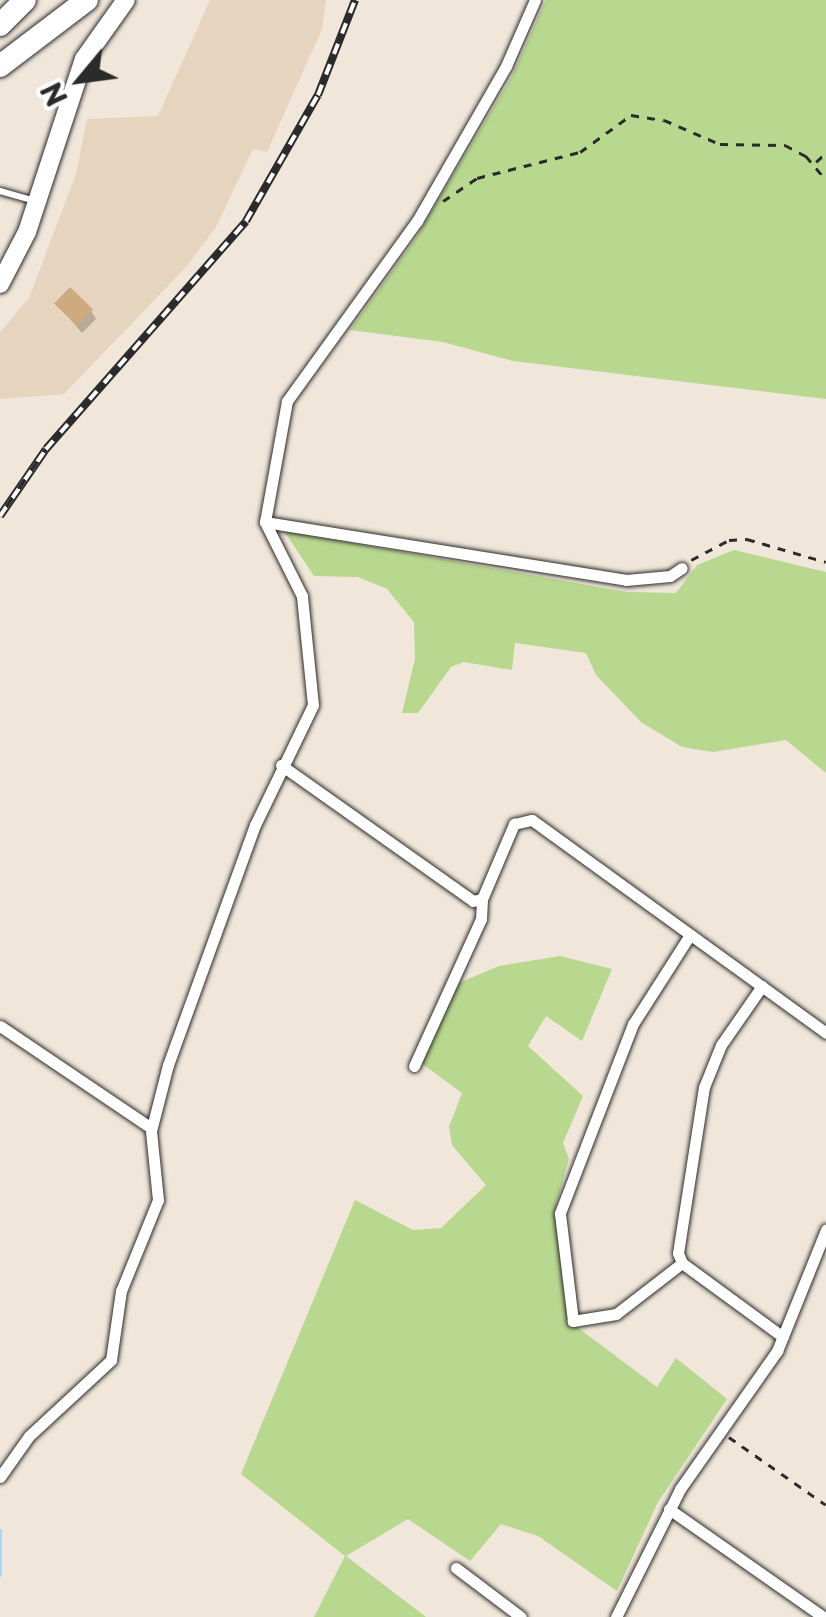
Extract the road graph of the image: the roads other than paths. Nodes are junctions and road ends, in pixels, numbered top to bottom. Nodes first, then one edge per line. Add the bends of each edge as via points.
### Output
1 (25, 0) edge
2 (86, 0) edge
3 (126, 0) edge
4 (535, 0) edge
5 (0, 25) edge
6 (0, 66) edge
7 (0, 191) edge
8 (37, 202) junction
9 (0, 284) edge
10 (265, 522) junction
11 (682, 568) road end
12 (281, 765) junction
13 (482, 899) junction
14 (690, 935) junction
15 (762, 986) junction
16 (0, 1026) edge
17 (826, 1032) edge
18 (414, 1066) dead end
19 (152, 1128) junction
20 (826, 1230) edge
21 (682, 1263) junction
22 (783, 1337) junction
23 (0, 1478) edge
24 (669, 1509) junction
25 (456, 1568) dead end
26 (521, 1617) edge
27 (616, 1617) edge
28 (823, 1617) edge

1 - 5 highway
2 - 6 highway
3 - 8 street via 84,60
4 - 10 street via 506,66 417,221 287,401
7 - 8 lane
8 - 9 street
10 - 11 street via 626,580 670,576
10 - 12 street via 302,596 314,692
12 - 13 street via 462,896
12 - 19 street via 205,956
13 - 14 street via 514,824 532,820
13 - 18 street via 480,919
14 - 15 street
14 - 21 street via 632,1024 560,1213 573,1321 616,1314
15 - 17 street
15 - 21 street via 721,1045 704,1087 677,1233
16 - 19 street
19 - 23 street via 158,1200 121,1290 111,1360 28,1436
20 - 22 street
21 - 22 street
22 - 24 street
24 - 27 street
24 - 28 street
25 - 26 street

